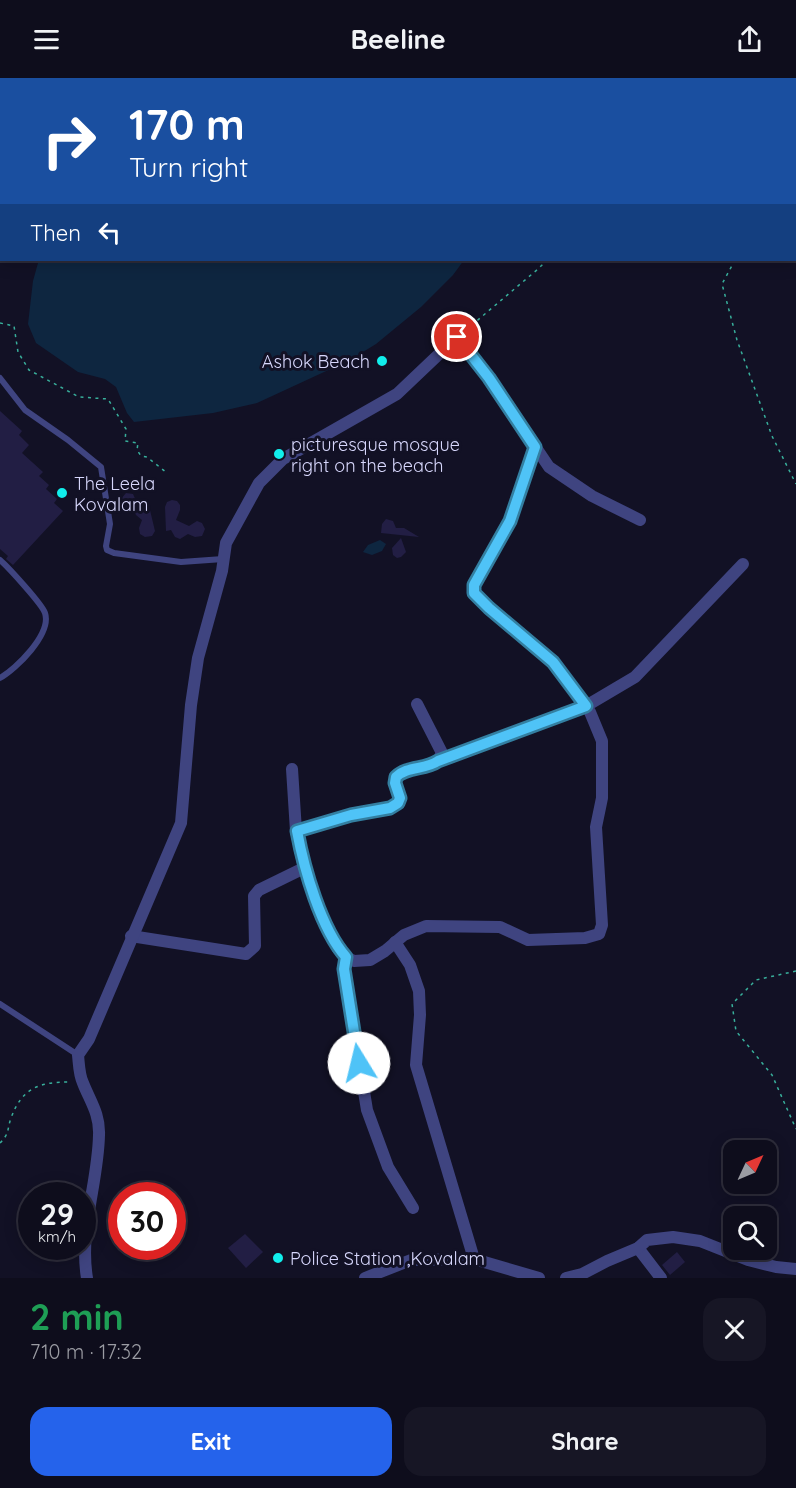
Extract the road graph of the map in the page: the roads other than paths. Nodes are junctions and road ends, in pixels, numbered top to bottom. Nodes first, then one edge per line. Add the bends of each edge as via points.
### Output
1 (0, 378) edge
2 (535, 447) junction
3 (640, 520) dead end
4 (224, 559) junction
5 (0, 560) edge
6 (743, 564) dead end
7 (0, 678) edge
8 (417, 704) dead end
9 (586, 706) junction
10 (438, 761) junction
11 (292, 769) dead end
12 (297, 831) junction
13 (304, 868) junction
14 (131, 936) junction
15 (395, 942) junction
16 (348, 962) junction
17 (0, 1004) edge
18 (78, 1055) junction
19 (412, 1208) dead end
20 (638, 1248) junction
21 (474, 1259) junction
22 (796, 1269) edge
23 (517, 1275) edge
24 (87, 1278) edge
25 (365, 1278) edge
26 (539, 1278) edge
27 (566, 1278) edge
28 (661, 1278) edge

1 - 4 lane via 25,410 101,467 110,524 107,550 181,562
2 - 3 street via 549,467 566,480
2 - 4 street via 457,337 397,394 283,459 260,483 226,543
2 - 9 street via 510,521 474,585 474,593 553,662
4 - 14 street via 198,658 181,823
5 - 7 lane via 45,613 45,630 11,672
6 - 9 street via 635,677
8 - 10 street via 442,753
9 - 10 street
9 - 15 street via 602,741 602,798 596,827 602,925 599,934 528,940 500,927 426,926
10 - 12 street via 396,777 400,798 395,806
11 - 12 street
12 - 13 street
13 - 14 street via 254,896 255,946 246,954
13 - 16 street via 338,949
14 - 18 street via 89,1039
15 - 16 street via 370,960
15 - 21 street via 410,965 419,991 416,1065
16 - 19 street via 367,1110 388,1167
17 - 18 lane
18 - 24 street via 82,1081 95,1106 99,1134 87,1221
20 - 22 street via 647,1240 673,1237 700,1241 748,1260
20 - 27 street
20 - 28 street
21 - 23 street
21 - 25 street via 411,1260
23 - 26 street

